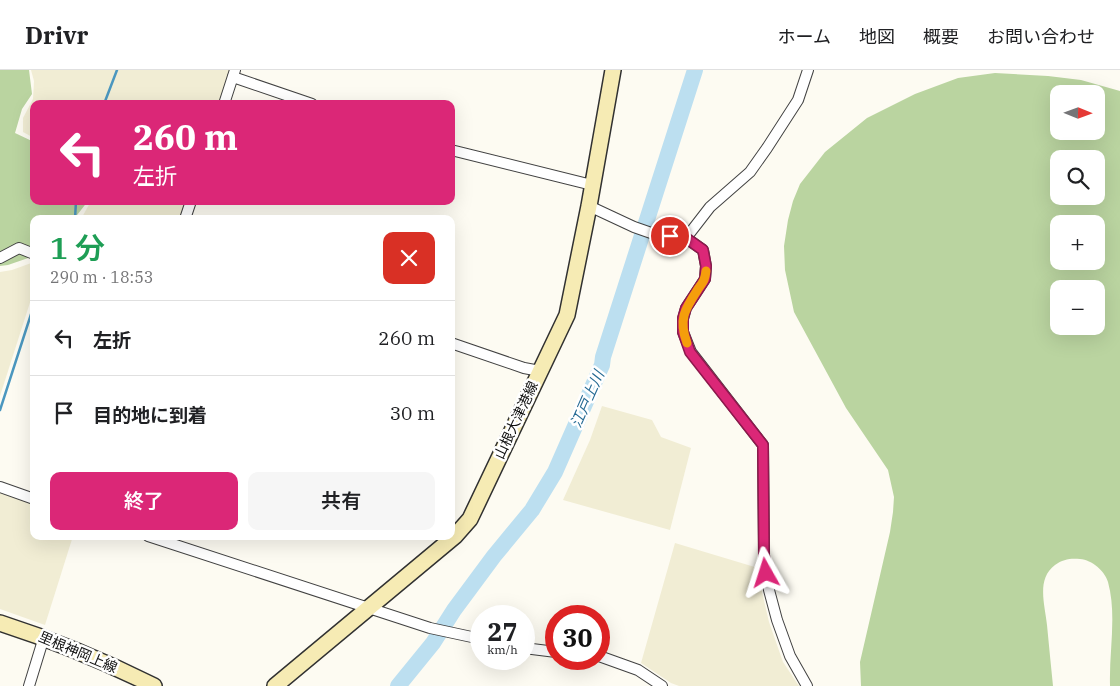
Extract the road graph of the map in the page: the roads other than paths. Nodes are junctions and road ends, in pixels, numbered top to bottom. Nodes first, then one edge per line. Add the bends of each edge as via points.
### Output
1 (613, 70) edge
2 (808, 70) edge
3 (234, 74) edge
4 (225, 100) edge
5 (302, 100) edge
6 (455, 151) edge
7 (592, 185) junction
8 (589, 206) junction
9 (686, 238) junction
10 (30, 252) edge
11 (0, 258) edge
12 (455, 344) edge
13 (540, 371) junction
14 (0, 487) edge
15 (30, 498) edge
16 (455, 536) edge
17 (160, 540) edge
18 (450, 540) edge
19 (368, 609) junction
20 (0, 622) edge
21 (470, 637) edge
22 (44, 638) junction
23 (610, 660) edge
24 (29, 686) edge
25 (154, 686) edge
26 (275, 686) edge
27 (662, 686) edge
28 (807, 686) edge

1 - 7 main road, 山根大津港線
2 - 9 street via 798,100 756,164 710,207
3 - 4 street
3 - 5 street
6 - 7 street
7 - 8 main road, 山根大津港線
8 - 9 street via 654,234
8 - 13 main road, 山根大津港線 via 567,315
9 - 28 street via 703,250 706,266 705,279 686,308 683,332 690,352 763,445 764,555 769,590 790,656
10 - 11 street via 19,248
12 - 13 street
13 - 16 main road, 山根大津港線 via 470,519
14 - 15 street
17 - 19 street
18 - 19 main road, 山根大津港線
19 - 21 street
19 - 26 main road, 山根大津港線
20 - 22 main road, 里根神岡上線
22 - 24 street
22 - 25 main road, 里根神岡上線
23 - 27 street via 638,670

